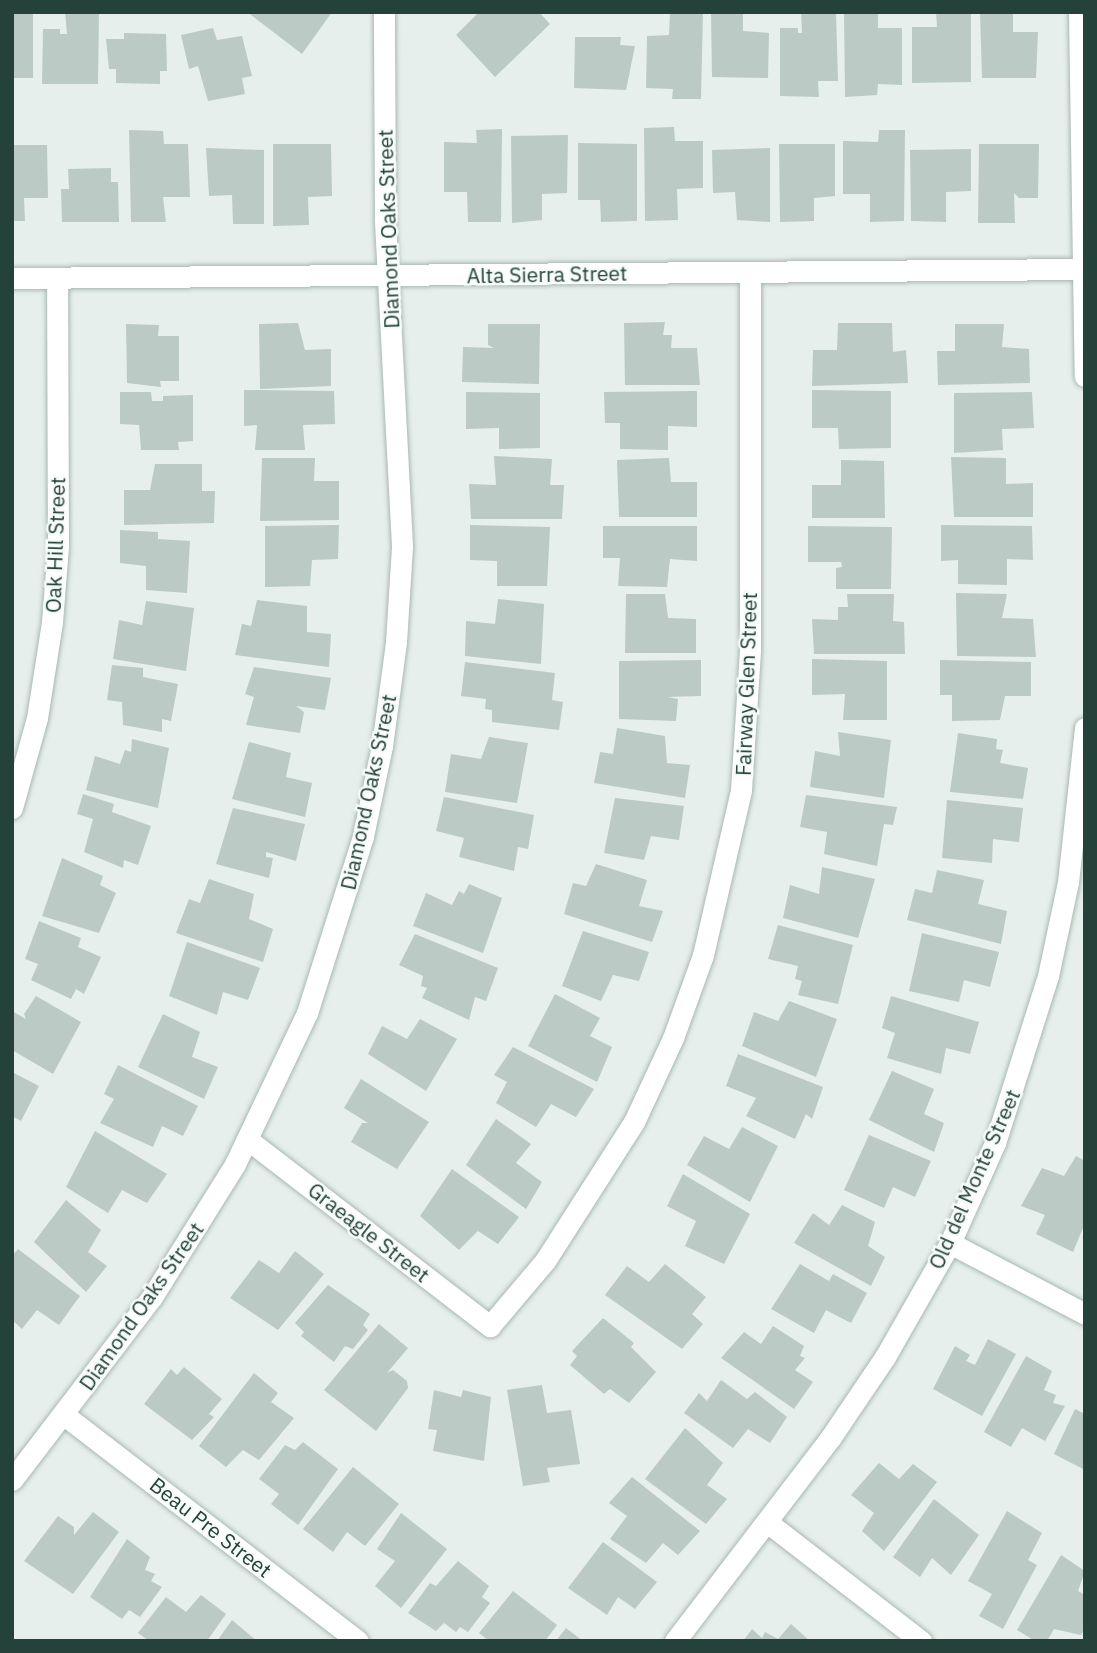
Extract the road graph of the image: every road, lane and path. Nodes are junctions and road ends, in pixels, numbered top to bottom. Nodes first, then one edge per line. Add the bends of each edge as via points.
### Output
1 (384, 12) edge
2 (1079, 12) edge
3 (1081, 269) junction
4 (750, 272) junction
5 (388, 275) junction
6 (12, 278) edge
7 (57, 278) junction
8 (1085, 376) edge
9 (1085, 729) edge
10 (12, 807) edge
11 (247, 1139) junction
12 (950, 1243) junction
13 (1085, 1314) edge
14 (491, 1326) joint
15 (63, 1414) junction
16 (12, 1480) edge
17 (767, 1522) junction
18 (358, 1641) edge
19 (675, 1641) edge
20 (921, 1641) edge

1 - 5 street, Diamond Oaks Street
2 - 3 street
3 - 4 street, Alta Sierra Street
3 - 8 street
4 - 5 street, Alta Sierra Street
4 - 14 street, Fairway Glen Street via 748,706 741,790 725,873 703,955 673,1038 634,1122 545,1261
5 - 7 street, Alta Sierra Street
5 - 11 street, Diamond Oaks Street via 402,546 396,642 382,746 341,914 307,1013
6 - 7 street, Alta Sierra Street
7 - 10 street, Oak Hill Street via 58,546 52,622 37,718
9 - 12 street, Old del Monte Street via 1068,882 1048,976 995,1143
11 - 14 street, Graeagle Street
11 - 15 street, Diamond Oaks Street via 152,1297
12 - 13 street
12 - 17 street, Old del Monte Street via 885,1357
15 - 16 street, Diamond Oaks Street
15 - 18 street, Beau Pre Street
17 - 19 street, Old del Monte Street
17 - 20 street

